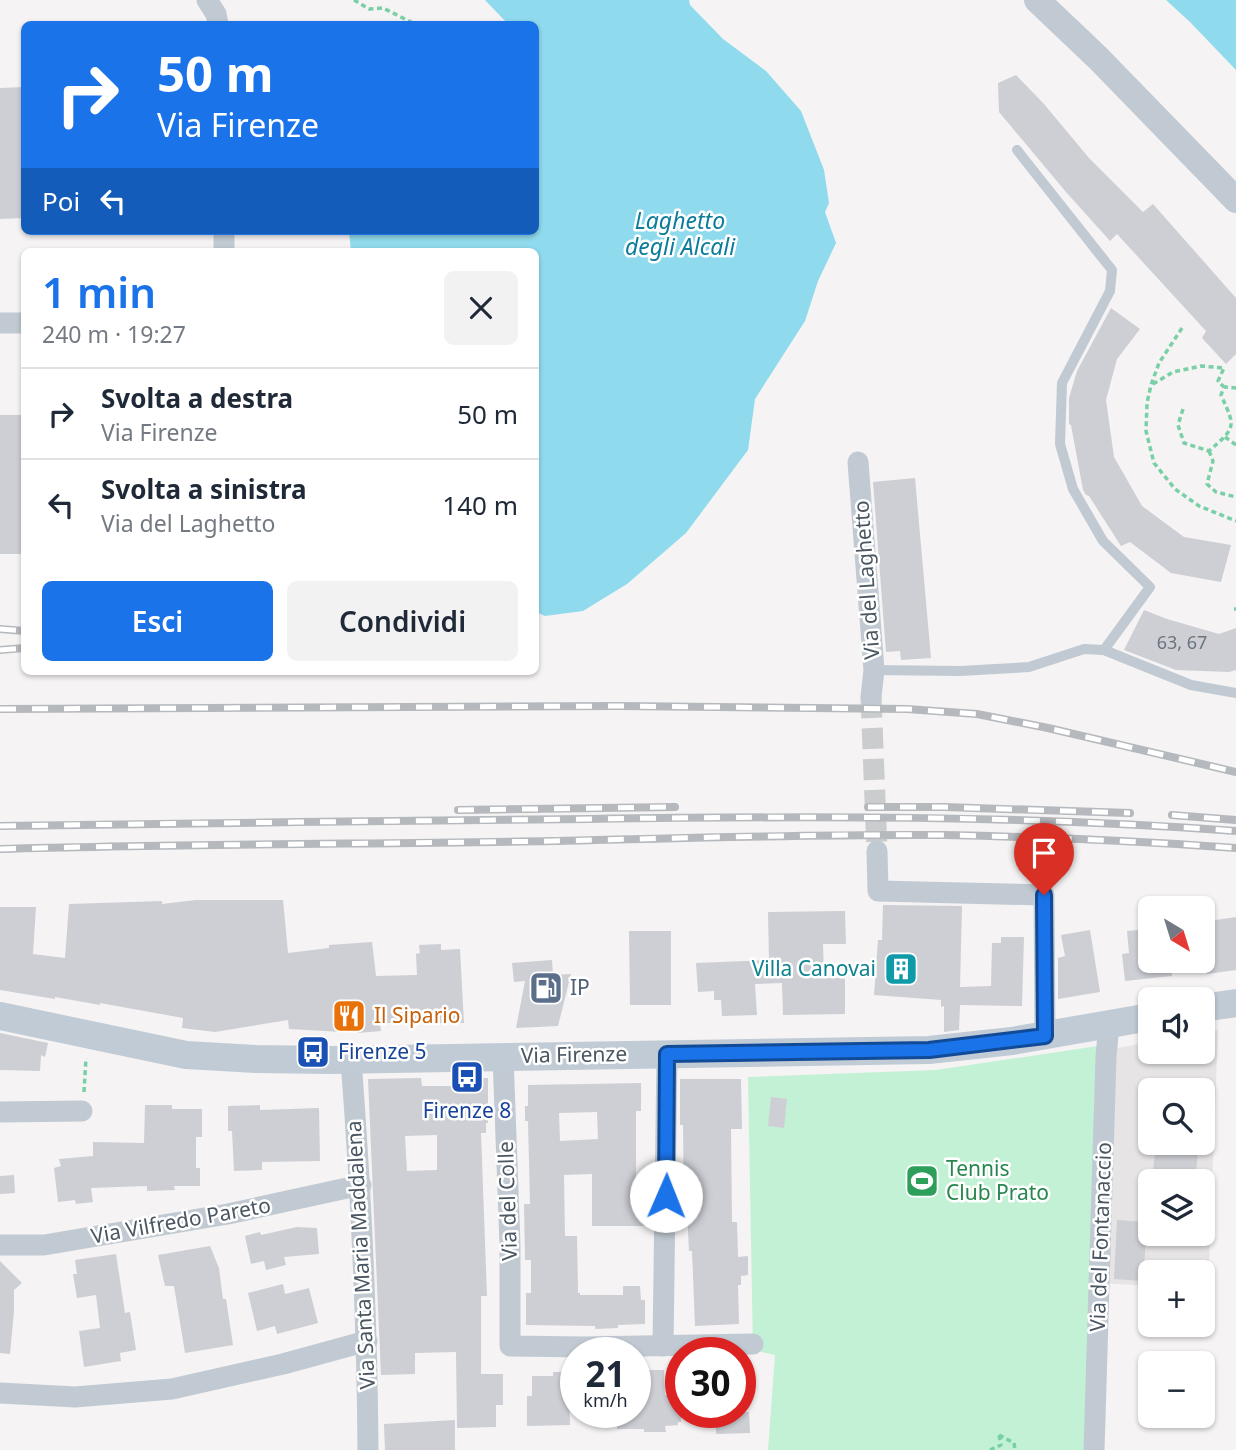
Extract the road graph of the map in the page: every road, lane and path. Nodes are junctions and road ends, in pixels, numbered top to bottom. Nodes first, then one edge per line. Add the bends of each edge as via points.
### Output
1 (207, 0) edge
2 (354, 0) edge
3 (1037, 0) edge
4 (217, 21) edge
5 (409, 21) edge
6 (1017, 150) dead end
7 (1236, 200) edge
8 (0, 323) edge
9 (21, 323) edge
10 (1182, 328) dead end
11 (1151, 385) junction
12 (1224, 387) junction
13 (1236, 388) edge
14 (1183, 409) dead end
15 (1225, 437) junction
16 (1236, 445) edge
17 (1209, 451) junction
18 (858, 463) dead end
19 (1236, 497) edge
20 (1236, 521) edge
21 (1104, 650) junction
22 (874, 670) junction
23 (1236, 693) edge
24 (872, 697) tunnel mouth
25 (877, 851) tunnel mouth
26 (1236, 1003) edge
27 (1215, 1007) edge
28 (0, 1016) edge
29 (1138, 1019) edge
30 (1109, 1024) junction
31 (88, 1035) junction
32 (1045, 1036) junction
33 (667, 1054) junction
34 (503, 1056) junction
35 (351, 1060) junction
36 (82, 1111) joint
37 (0, 1112) edge
38 (360, 1185) junction
39 (0, 1245) edge
40 (367, 1341) junction
41 (663, 1346) joint
42 (0, 1393) edge
43 (368, 1450) edge
44 (990, 1450) edge
45 (1015, 1450) edge
46 (1094, 1450) edge

1 - 4 street
2 - 5 path
3 - 7 street
6 - 21 lane via 1112,270 1110,291 1062,383 1061,395 1060,444 1073,489 1103,541 1150,587
8 - 9 street
10 - 11 path
11 - 12 path via 1172,372 1201,366 1224,368 1219,381
11 - 20 path via 1146,431 1154,463 1175,489 1199,506
12 - 13 path
12 - 15 path via 1221,395 1233,418 1231,433
14 - 17 path via 1178,425 1184,443
15 - 16 path
15 - 17 path
17 - 19 path via 1213,461 1207,484 1216,492
18 - 22 street, Via del Laghetto
21 - 22 lane via 1084,649 1029,667
21 - 23 lane via 1191,685
22 - 24 street, Via del Laghetto
25 - 32 street via 878,891 1044,895
26 - 27 main road
28 - 31 main road, Via Firenze
29 - 30 main road, Via Firenze
30 - 32 main road, Via Firenze
30 - 46 street, Via del Fontanaccio
31 - 35 main road, Via Firenze via 186,1055
31 - 36 path
32 - 33 main road, Via Firenze via 929,1050
33 - 34 main road, Via Firenze
33 - 41 street
34 - 35 main road, Via Firenze
34 - 41 street, Via del Colle via 510,1346
35 - 38 street, Via Santa Maria Maddalena
36 - 37 street
38 - 39 street, Via Vilfredo Pareto via 215,1217 44,1244
38 - 40 street, Via Santa Maria Maddalena
40 - 42 street via 172,1389 75,1398
40 - 43 street, Via Santa Maria Maddalena
44 - 45 path via 1001,1445 999,1435 1014,1443

